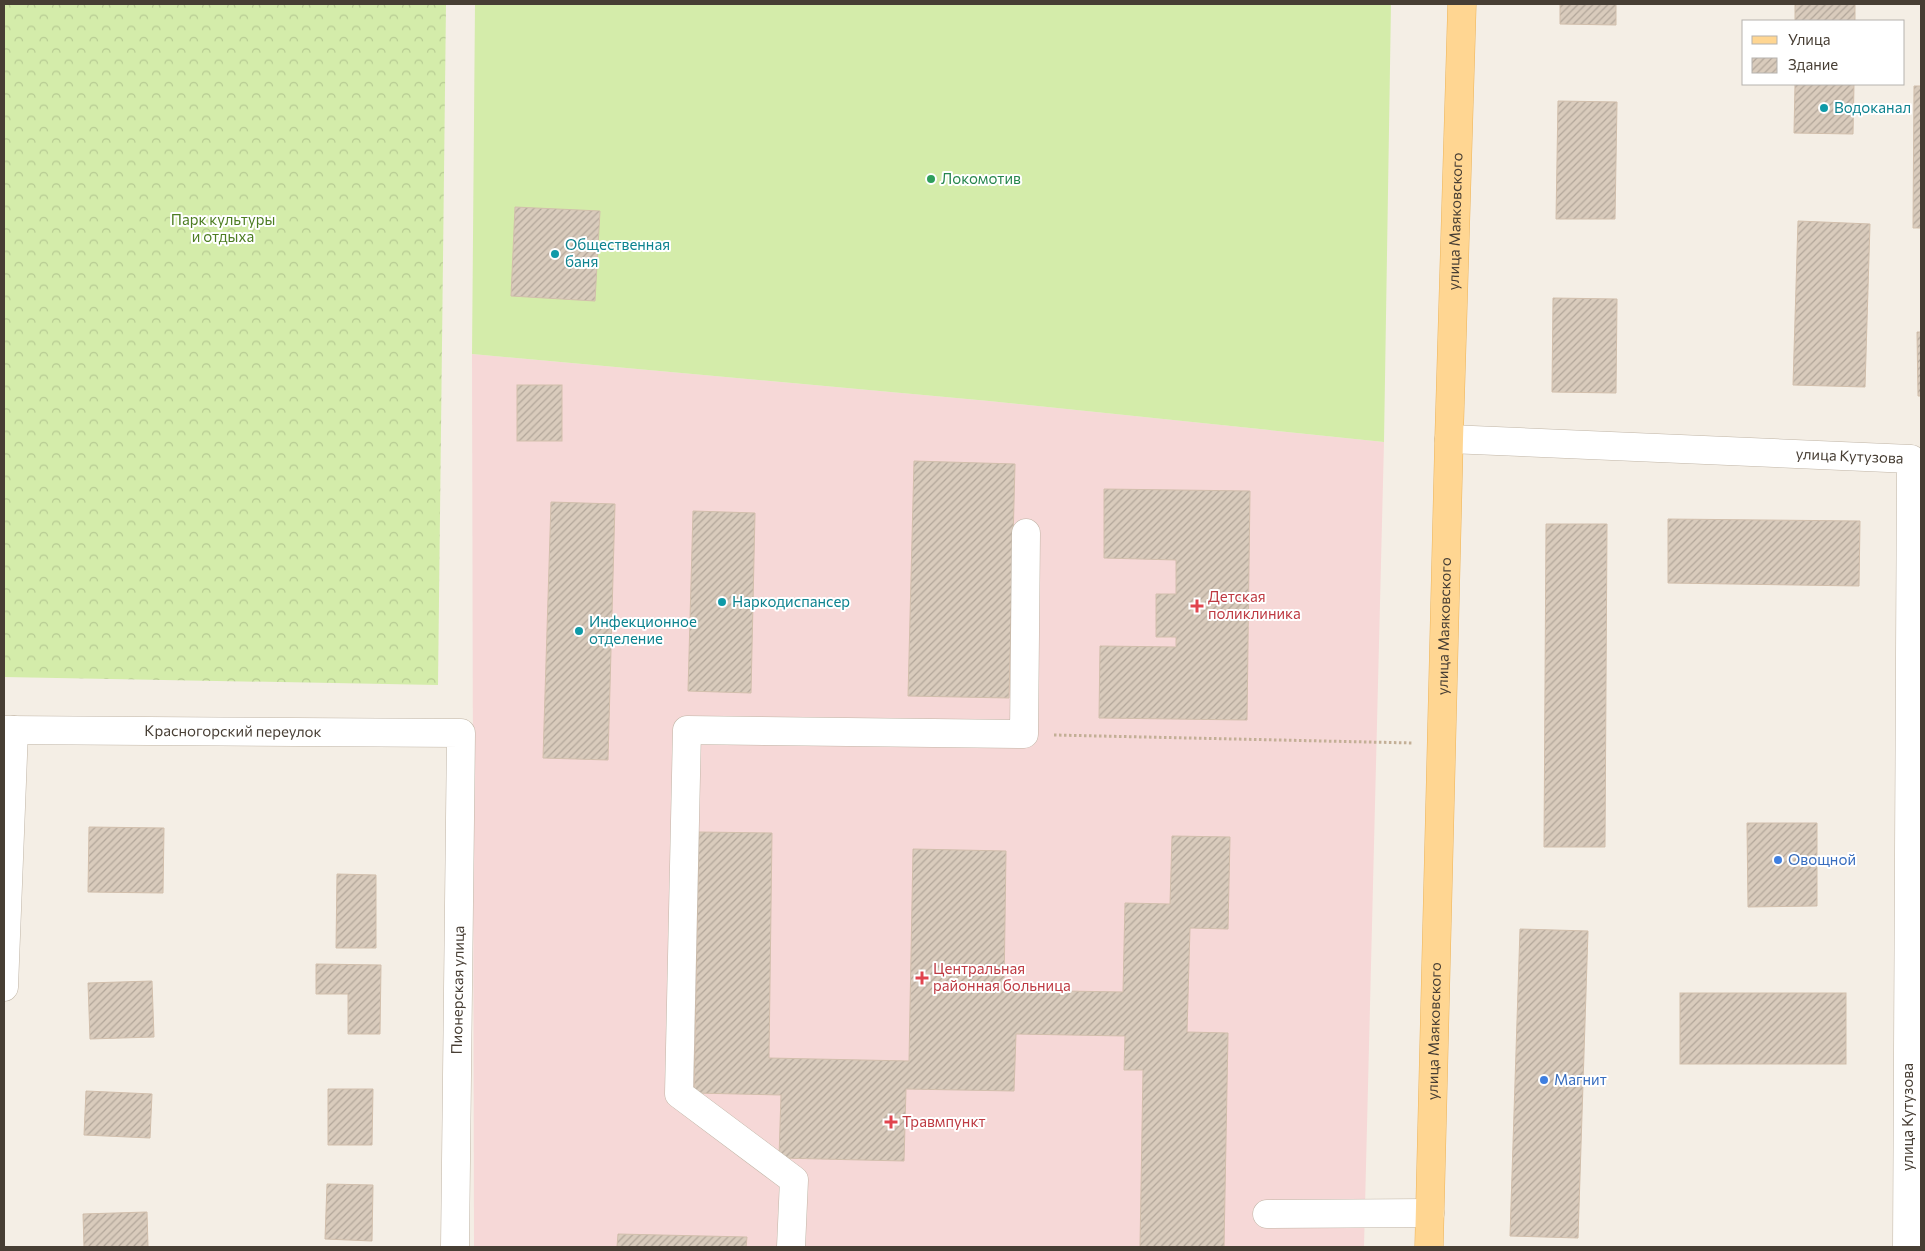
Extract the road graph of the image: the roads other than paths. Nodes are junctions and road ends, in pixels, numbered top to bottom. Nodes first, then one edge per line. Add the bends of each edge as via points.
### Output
1 (1462, 4) edge
2 (1449, 439) junction
3 (1026, 533) dead end
4 (1916, 668) edge
5 (9, 730) edge
6 (461, 733) joint
7 (4, 987) edge
8 (1430, 1213) junction
9 (1266, 1214) dead end
10 (455, 1247) edge
11 (791, 1247) edge
12 (1430, 1247) edge
13 (1907, 1247) edge

1 - 2 main road, улица Маяковского
2 - 4 street, улица Кутузова via 1911,458
2 - 8 main road, улица Маяковского
3 - 11 street via 1024,734 687,730 679,1094 794,1180
4 - 13 street, улица Кутузова
5 - 6 street, Красногорский переулок
5 - 7 street
6 - 10 street, Пионерская улица
8 - 9 street
8 - 12 main road, улица Маяковского

